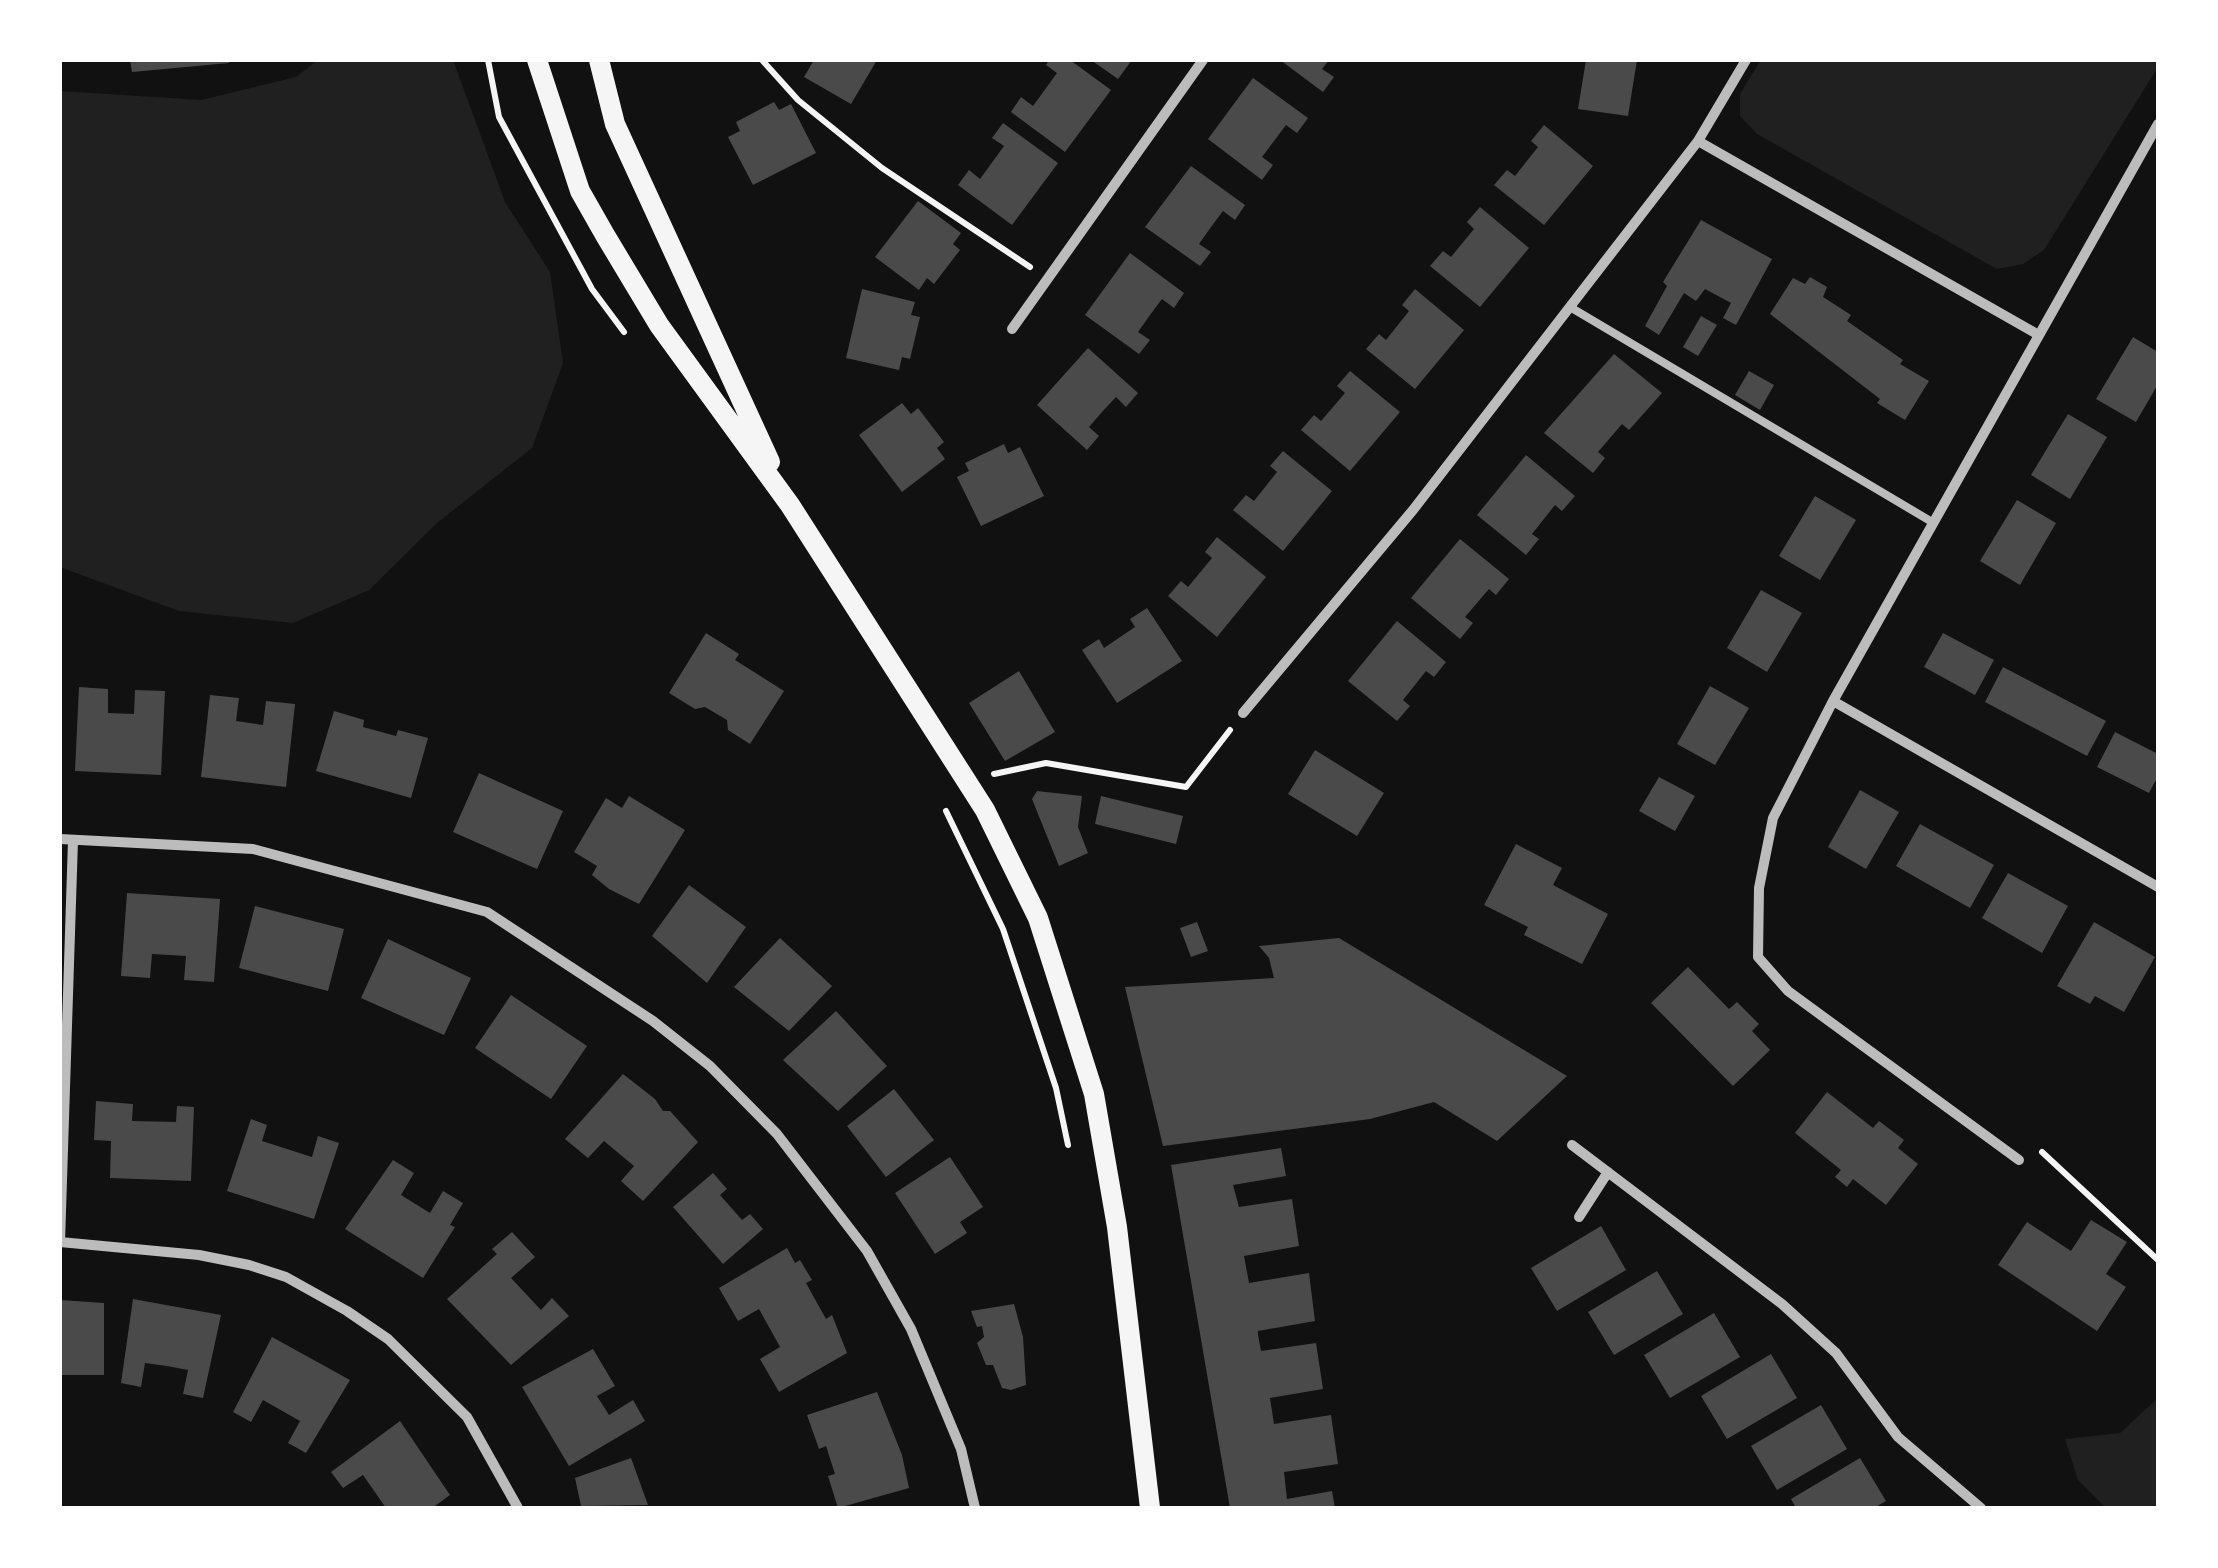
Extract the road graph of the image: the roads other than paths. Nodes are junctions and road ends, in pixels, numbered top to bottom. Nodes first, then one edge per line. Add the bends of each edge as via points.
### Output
1 (537, 60) edge
2 (599, 60) edge
3 (1203, 60) edge
4 (1746, 60) edge
5 (2158, 124) edge
6 (1698, 141) junction
7 (1570, 307) junction
8 (1012, 329) dead end
9 (2037, 334) junction
10 (790, 505) junction
11 (1932, 522) junction
12 (1833, 700) junction
13 (1243, 713) road end
14 (60, 839) edge
15 (73, 840) junction
16 (2158, 887) edge
17 (1572, 1145) dead end
18 (2019, 1160) road end
19 (1608, 1172) junction
20 (1579, 1217) dead end
21 (60, 1242) edge
22 (518, 1508) edge
23 (974, 1508) edge
24 (1150, 1508) edge
25 (1981, 1508) edge

1 - 10 main road via 554,124 596,220 659,325
2 - 10 main road via 615,124
3 - 8 street
4 - 6 street
5 - 9 street
6 - 7 street
6 - 9 street
7 - 11 lane
7 - 13 street via 1413,510
9 - 11 street
10 - 24 main road via 966,780 1038,918 1094,1094
11 - 12 street
12 - 16 street
12 - 18 street via 1773,818 1759,888 1758,957 1788,991
14 - 15 street
15 - 21 street
15 - 23 street via 253,848 487,912 653,1021 778,1134 867,1250 912,1329 961,1450
17 - 19 street
19 - 20 street
19 - 25 street via 1782,1304 1836,1353 1898,1437
21 - 22 street via 200,1254 249,1265 347,1311 388,1338 467,1417

